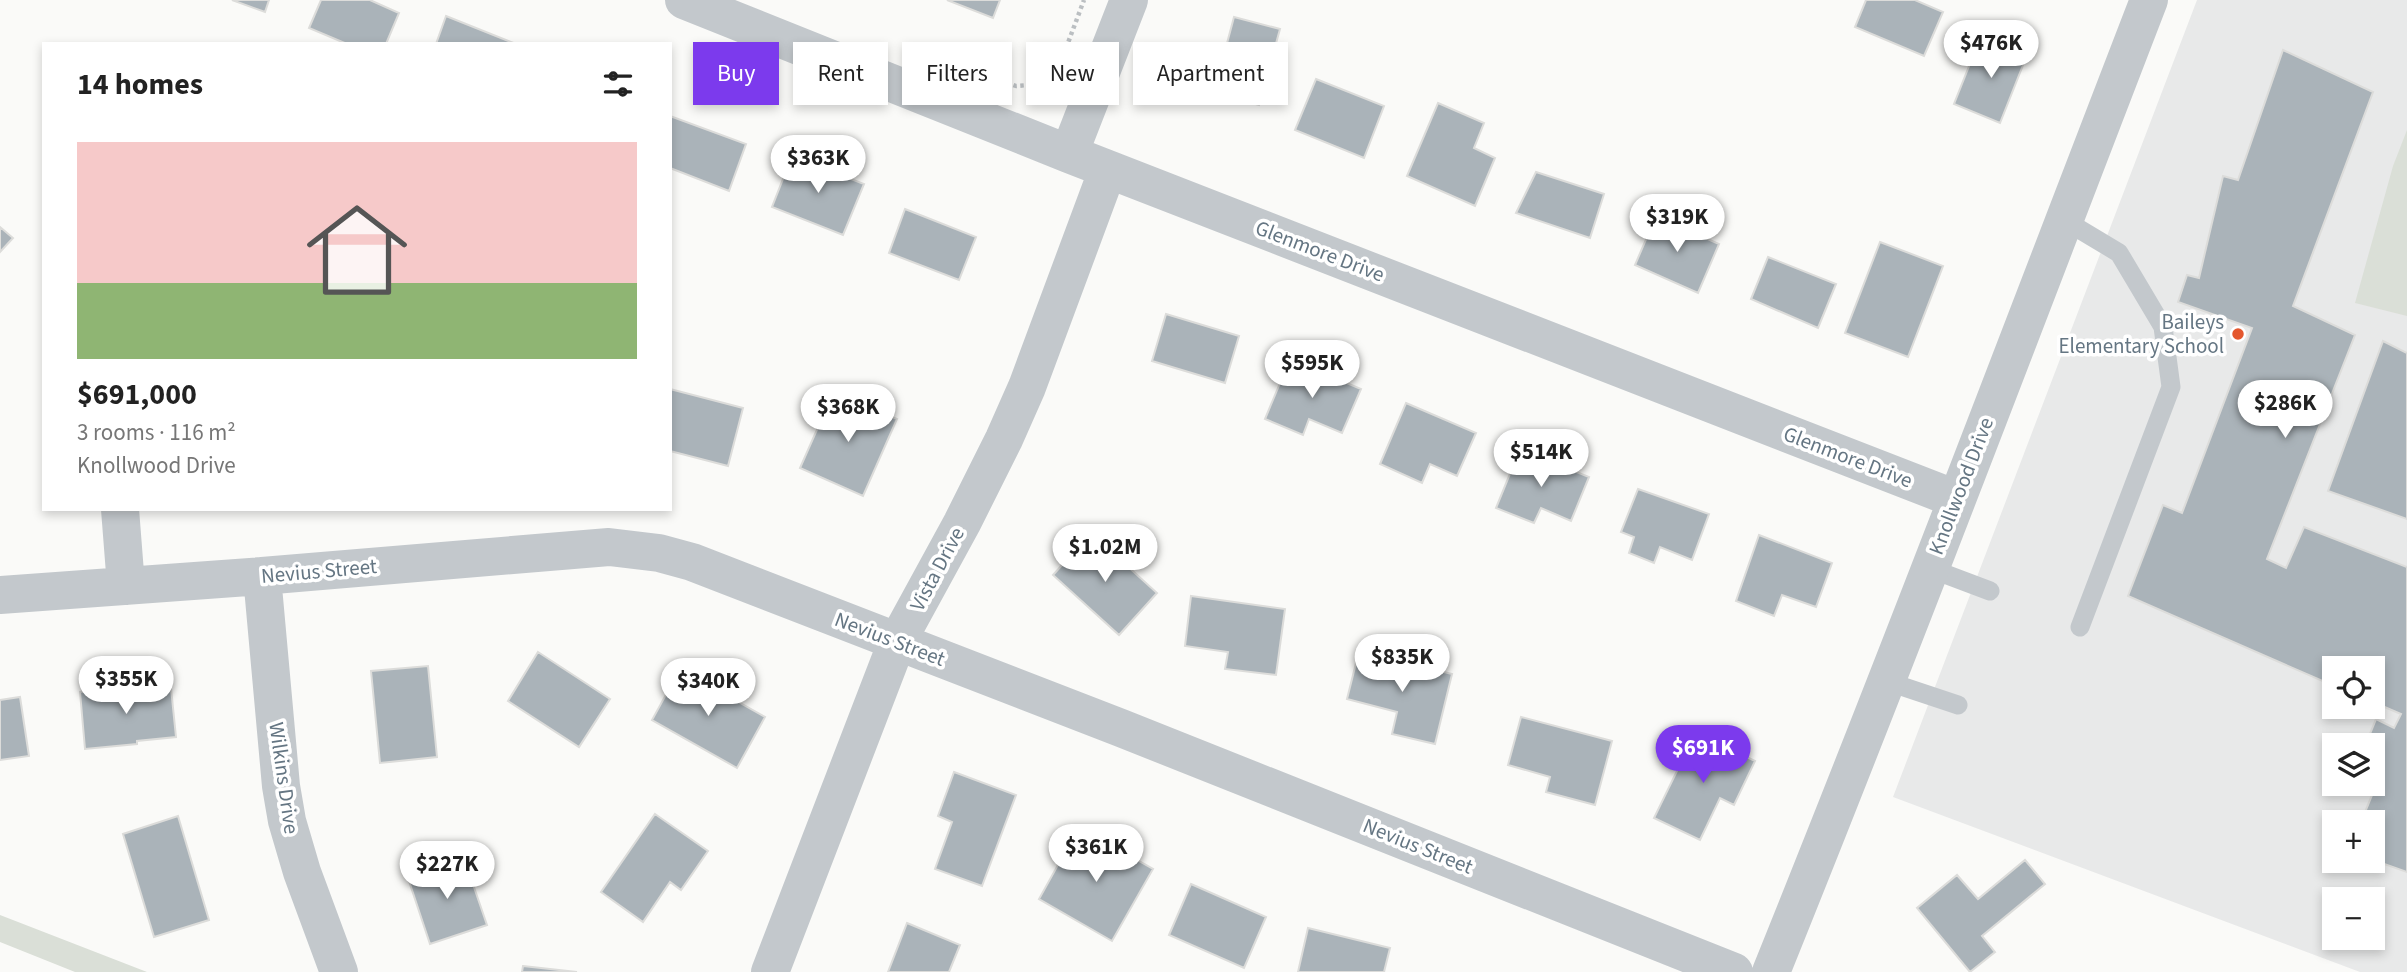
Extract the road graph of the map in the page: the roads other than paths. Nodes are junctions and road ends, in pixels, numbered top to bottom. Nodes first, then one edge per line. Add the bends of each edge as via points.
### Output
1 (684, 0) edge
2 (1129, 0) edge
3 (2149, 0) edge
4 (1069, 154) junction
5 (1108, 169) junction
6 (2064, 220) junction
7 (1956, 499) junction
8 (120, 511) edge
9 (1929, 568) junction
10 (262, 576) junction
11 (126, 586) junction
12 (1990, 591) dead end
13 (0, 595) edge
14 (2080, 627) dead end
15 (897, 642) junction
16 (1886, 681) junction
17 (1958, 705) dead end
18 (339, 972) edge
19 (770, 972) edge
20 (1734, 972) edge
21 (1771, 972) edge

1 - 4 street, Glenmore Drive
2 - 4 street
3 - 6 street, Knollwood Drive
4 - 5 street, Glenmore Drive
5 - 7 street, Glenmore Drive
5 - 15 street, Vista Drive via 1004,439
6 - 7 street, Knollwood Drive
6 - 14 lane via 2119,253 2163,327 2171,387
7 - 9 street, Knollwood Drive
8 - 11 street
9 - 12 lane
9 - 16 street, Knollwood Drive
10 - 11 street, Nevius Street
10 - 15 street, Nevius Street via 609,547 692,562
10 - 18 street, Wilkins Drive via 287,821
11 - 13 street, Nevius Street
15 - 19 street, Vista Drive
15 - 20 street, Nevius Street
16 - 17 lane
16 - 21 street, Knollwood Drive

